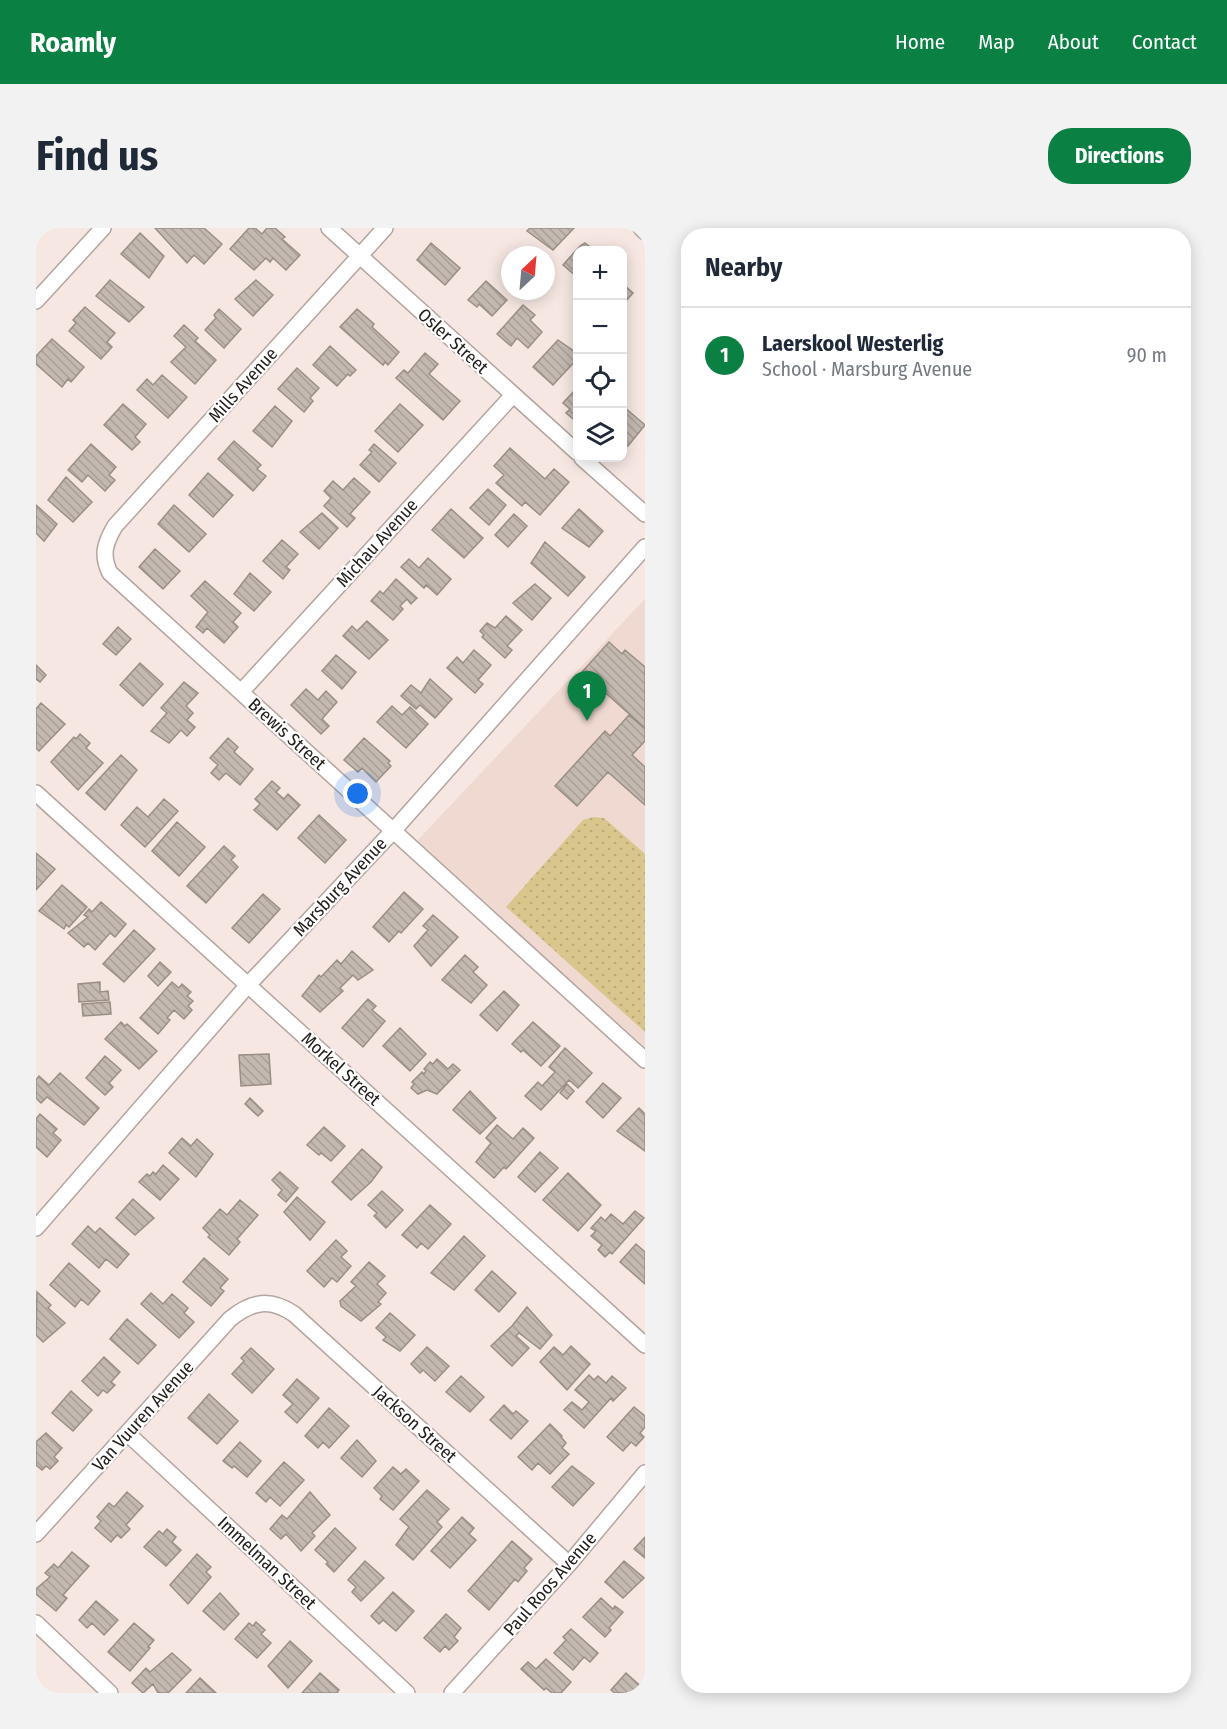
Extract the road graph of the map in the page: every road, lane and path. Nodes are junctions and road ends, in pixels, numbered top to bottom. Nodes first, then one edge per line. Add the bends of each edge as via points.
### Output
1 (102, 228) edge
2 (329, 228) edge
3 (385, 228) edge
4 (641, 228) edge
5 (645, 232) edge
6 (359, 256) junction
7 (36, 301) edge
8 (513, 395) junction
9 (573, 449) edge
10 (586, 462) edge
11 (645, 514) edge
12 (106, 545) joint
13 (645, 547) edge
14 (241, 692) junction
15 (36, 793) edge
16 (393, 831) junction
17 (248, 985) junction
18 (645, 1060) edge
19 (36, 1228) edge
20 (254, 1304) joint
21 (645, 1345) edge
22 (127, 1433) junction
23 (645, 1473) edge
24 (36, 1534) edge
25 (569, 1564) junction
26 (36, 1623) edge
27 (110, 1693) edge
28 (407, 1693) edge
29 (452, 1693) edge

1 - 7 street
2 - 6 street, Osler Street
3 - 6 street, Mills Avenue
4 - 5 street
6 - 8 street, Osler Street
6 - 12 street, Mills Avenue via 115,526
8 - 9 street, Osler Street
8 - 14 street, Michau Avenue
10 - 11 street
12 - 14 street, Brewis Street via 104,563 110,573
13 - 16 street, Marsburg Avenue
14 - 16 street, Brewis Street
15 - 17 street, Morkel Street
16 - 17 street, Marsburg Avenue
16 - 18 street, Brewis Street
17 - 19 street, Marsburg Avenue
17 - 21 street, Morkel Street
20 - 22 street, Van Vuuren Avenue via 231,1319
20 - 25 street, Jackson Street via 274,1303 294,1314
22 - 24 street, Van Vuuren Avenue
22 - 28 street, Immelman Street
23 - 25 street, Paul Roos Avenue
25 - 29 street, Paul Roos Avenue
26 - 27 street

